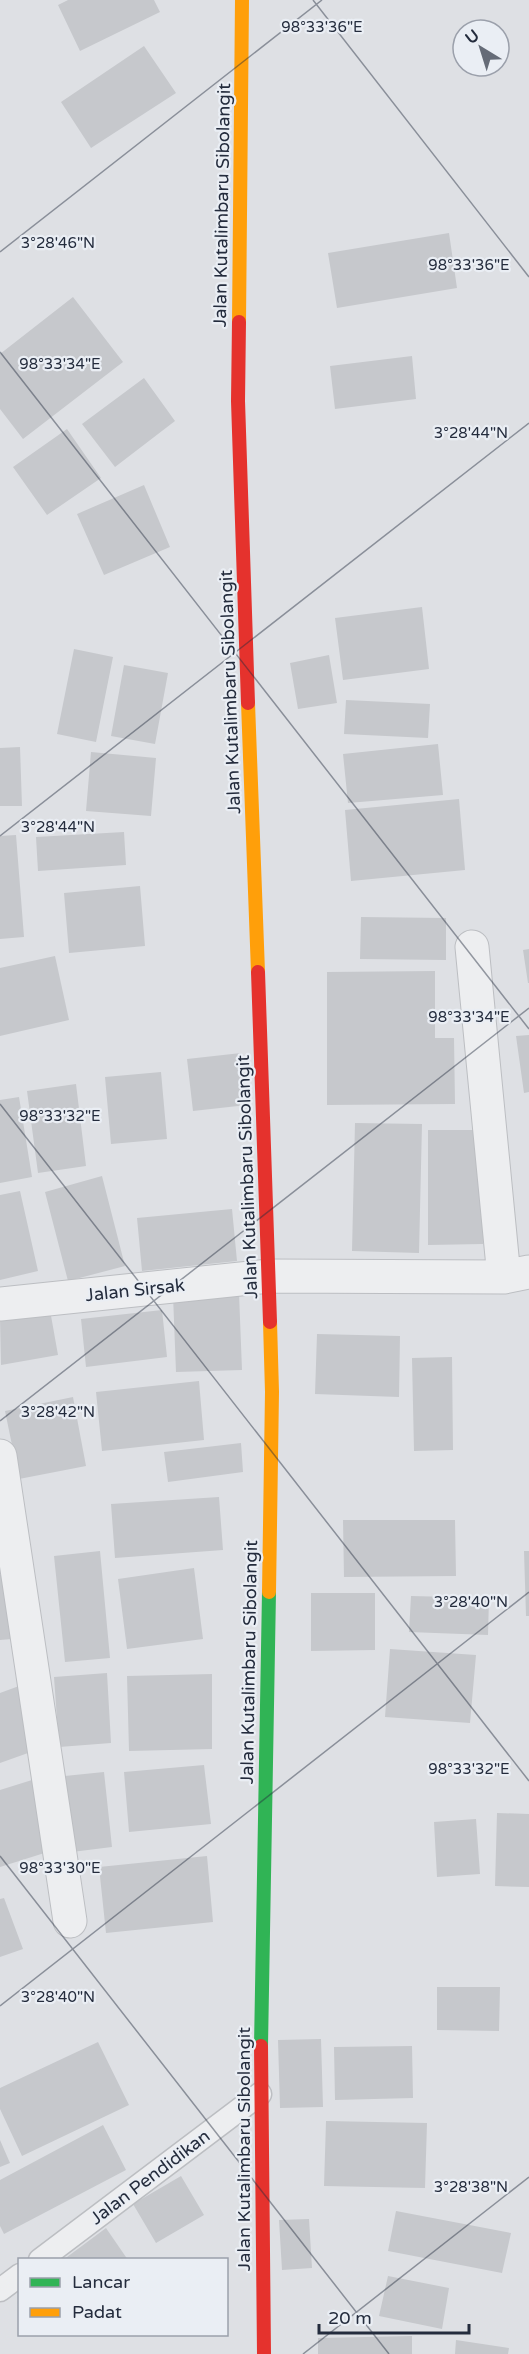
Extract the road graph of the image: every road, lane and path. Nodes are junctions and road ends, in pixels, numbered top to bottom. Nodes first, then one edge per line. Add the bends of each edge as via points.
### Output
1 (242, 0) edge
2 (472, 947) dead end
3 (517, 1274) edge
4 (269, 1276) junction
5 (0, 1304) edge
6 (0, 1456) edge
7 (70, 1922) dead end
8 (260, 2094) junction
9 (41, 2258) edge
10 (18, 2276) edge
11 (0, 2290) edge
12 (264, 2354) edge

1 - 4 street, Jalan Kutalimbaru Sibolangit via 238,401
2 - 3 street
3 - 4 street, Jalan Sirsak
4 - 5 street, Jalan Sirsak
4 - 8 street, Jalan Kutalimbaru Sibolangit via 272,1392
6 - 7 street
8 - 9 lane, Jalan Pendidikan
8 - 12 street, Jalan Kutalimbaru Sibolangit
10 - 11 lane

